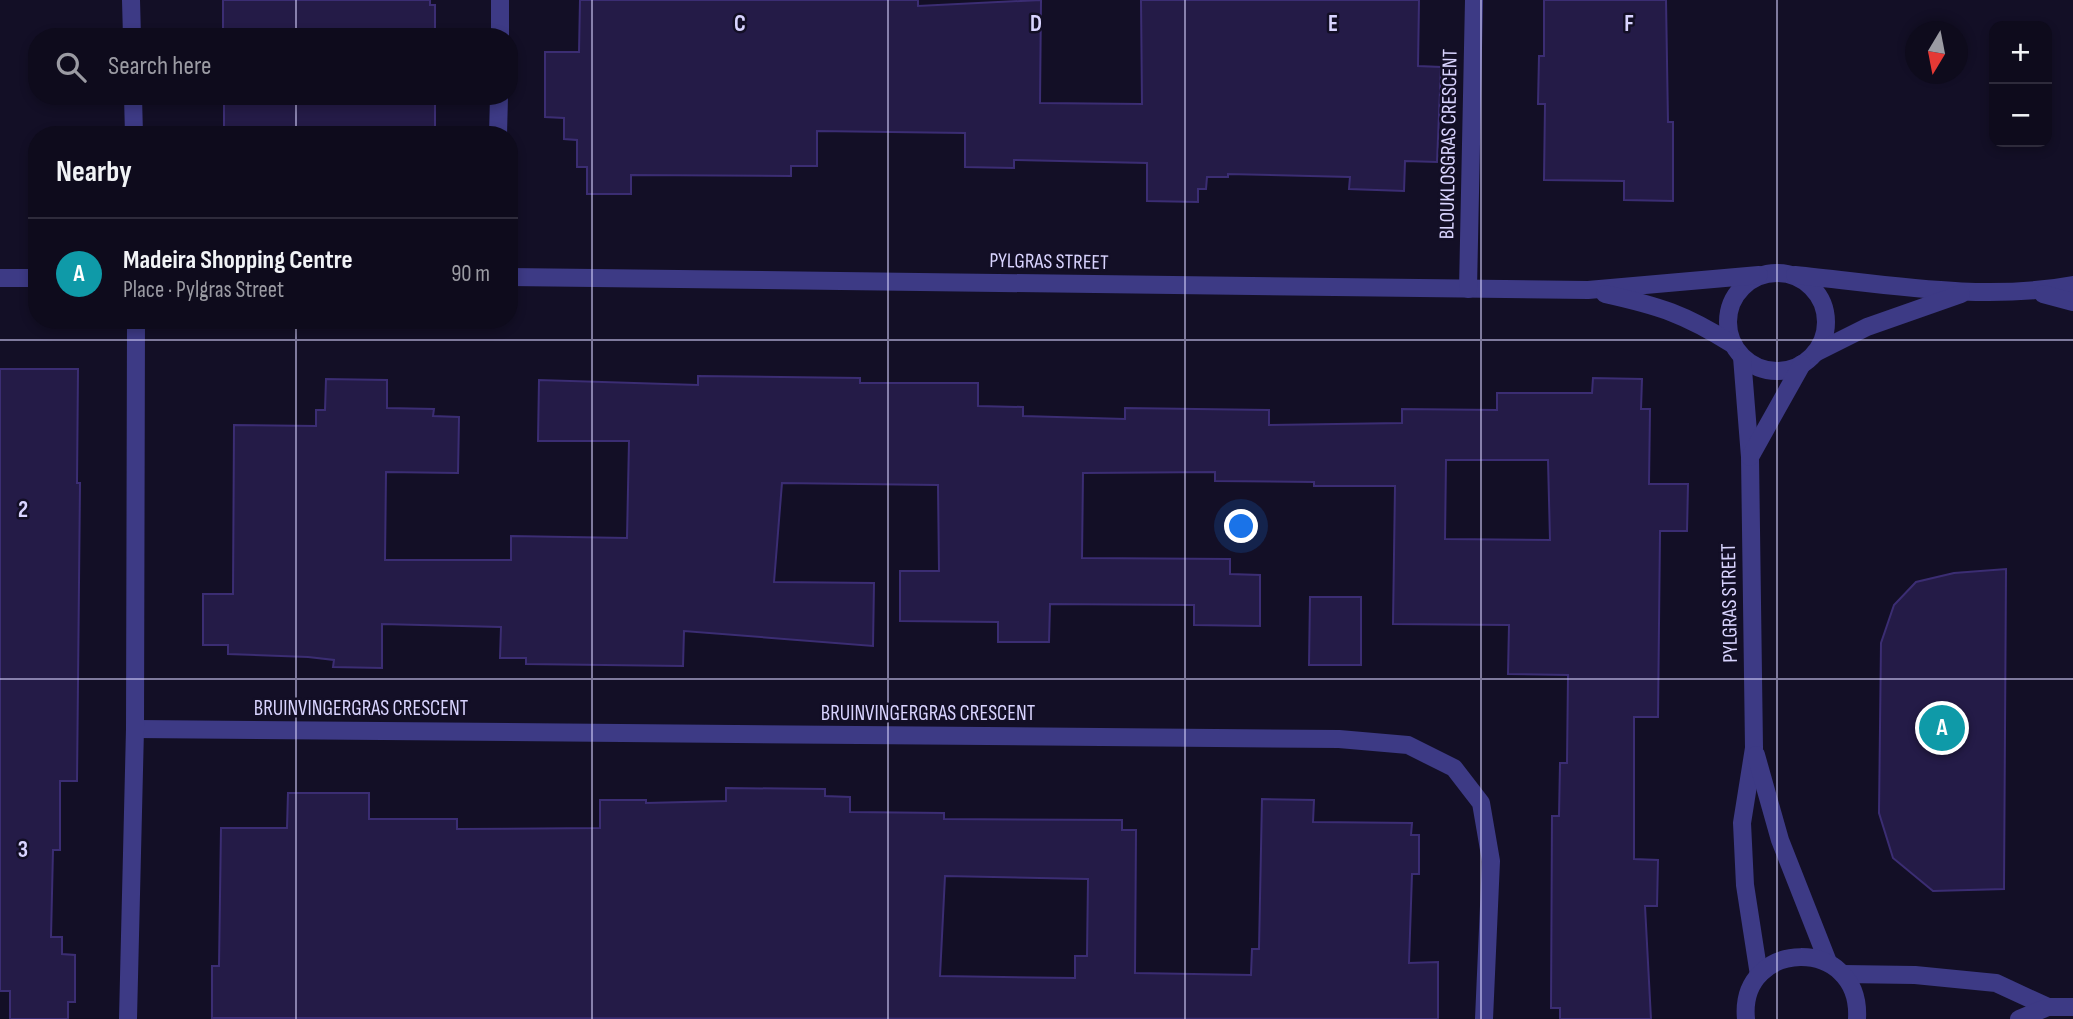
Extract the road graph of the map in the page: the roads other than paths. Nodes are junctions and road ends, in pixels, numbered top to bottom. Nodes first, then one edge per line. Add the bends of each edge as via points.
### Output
1 (131, 0) edge
2 (500, 0) edge
3 (1474, 0) edge
4 (132, 28) edge
5 (500, 28) edge
6 (133, 105) edge
7 (499, 105) edge
8 (134, 126) edge
9 (498, 126) edge
10 (1759, 275) junction
11 (1791, 275) junction
12 (0, 278) edge
13 (28, 278) edge
14 (518, 278) edge
15 (2073, 285) edge
16 (1468, 289) junction
17 (1588, 290) junction
18 (1968, 291) junction
19 (2036, 292) junction
20 (2073, 302) edge
21 (136, 329) edge
22 (1737, 350) junction
23 (1808, 359) junction
24 (1750, 457) junction
25 (135, 729) junction
26 (1754, 748) junction
27 (1828, 962) junction
28 (1843, 974) junction
29 (1759, 975) junction
30 (2048, 1007) junction
31 (2073, 1007) edge
32 (128, 1019) edge
33 (1484, 1019) edge
34 (1746, 1019) edge
35 (1857, 1019) edge
36 (2020, 1019) edge

1 - 4 street
2 - 5 street
3 - 16 street, BLOUKLOSGRAS CRESCENT
6 - 8 street
7 - 9 street
10 - 11 street
10 - 17 street, PYLGRAS STREET
10 - 22 street via 1734,296 1727,328
11 - 18 street
11 - 23 street via 1817,293 1824,309 1822,340
12 - 13 street
14 - 16 street, PYLGRAS STREET
15 - 19 street
16 - 17 street, PYLGRAS STREET
17 - 22 street, PYLGRAS STREET via 1693,318
18 - 19 street
18 - 23 street via 1867,327
19 - 20 street
21 - 25 street
22 - 23 street via 1755,366 1770,370
22 - 24 street, PYLGRAS STREET
23 - 24 street
24 - 26 street, PYLGRAS STREET
25 - 32 street
25 - 33 street, BRUINVINGERGRAS CRESCENT via 1339,739 1408,746 1454,768 1481,803 1491,861
26 - 27 street, PYLGRAS STREET via 1780,840
26 - 29 street, PYLGRAS STREET via 1742,823 1745,885
27 - 28 street
27 - 29 street via 1810,956 1791,957 1773,963
28 - 30 street via 1996,983
28 - 35 street via 1853,989
29 - 34 street via 1749,990
30 - 31 street
30 - 36 street

